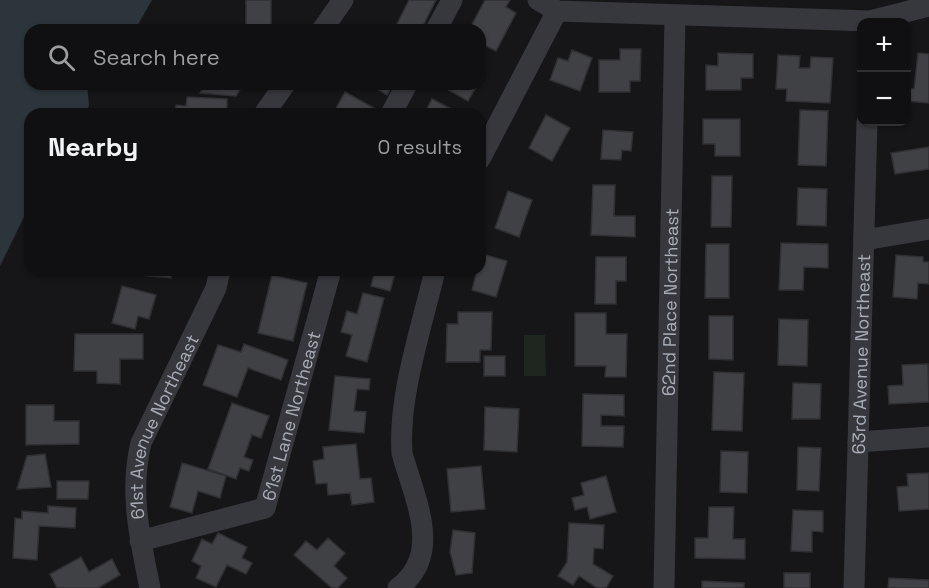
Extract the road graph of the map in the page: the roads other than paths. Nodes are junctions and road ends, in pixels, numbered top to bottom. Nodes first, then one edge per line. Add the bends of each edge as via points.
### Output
1 (343, 0) edge
2 (452, 0) edge
3 (538, 0) edge
4 (929, 6) edge
5 (557, 11) junction
6 (675, 16) junction
7 (885, 18) edge
8 (857, 22) edge
9 (326, 24) edge
10 (439, 24) edge
11 (281, 90) edge
12 (404, 90) edge
13 (268, 108) edge
14 (394, 108) edge
15 (867, 126) edge
16 (486, 147) edge
17 (929, 229) edge
18 (864, 240) junction
19 (218, 276) edge
20 (330, 276) edge
21 (434, 276) edge
22 (929, 437) edge
23 (858, 442) junction
24 (140, 541) junction
25 (150, 588) edge
26 (398, 588) edge
27 (664, 588) edge
28 (854, 588) edge

1 - 9 street
2 - 10 street
3 - 5 street
4 - 7 street
5 - 6 street
5 - 16 street
6 - 8 street
6 - 27 street, 62nd Place Northeast
11 - 13 street
12 - 14 street
15 - 18 street, 63rd Avenue Northeast
17 - 18 street
18 - 23 street, 63rd Avenue Northeast
19 - 24 street, 61st Avenue Northeast via 216,288 141,443 134,486
20 - 24 street, 61st Lane Northeast via 265,508
21 - 26 street via 406,397 401,439 424,537 424,553 411,579
22 - 23 street
23 - 28 street, 63rd Avenue Northeast
24 - 25 street, 61st Avenue Northeast

